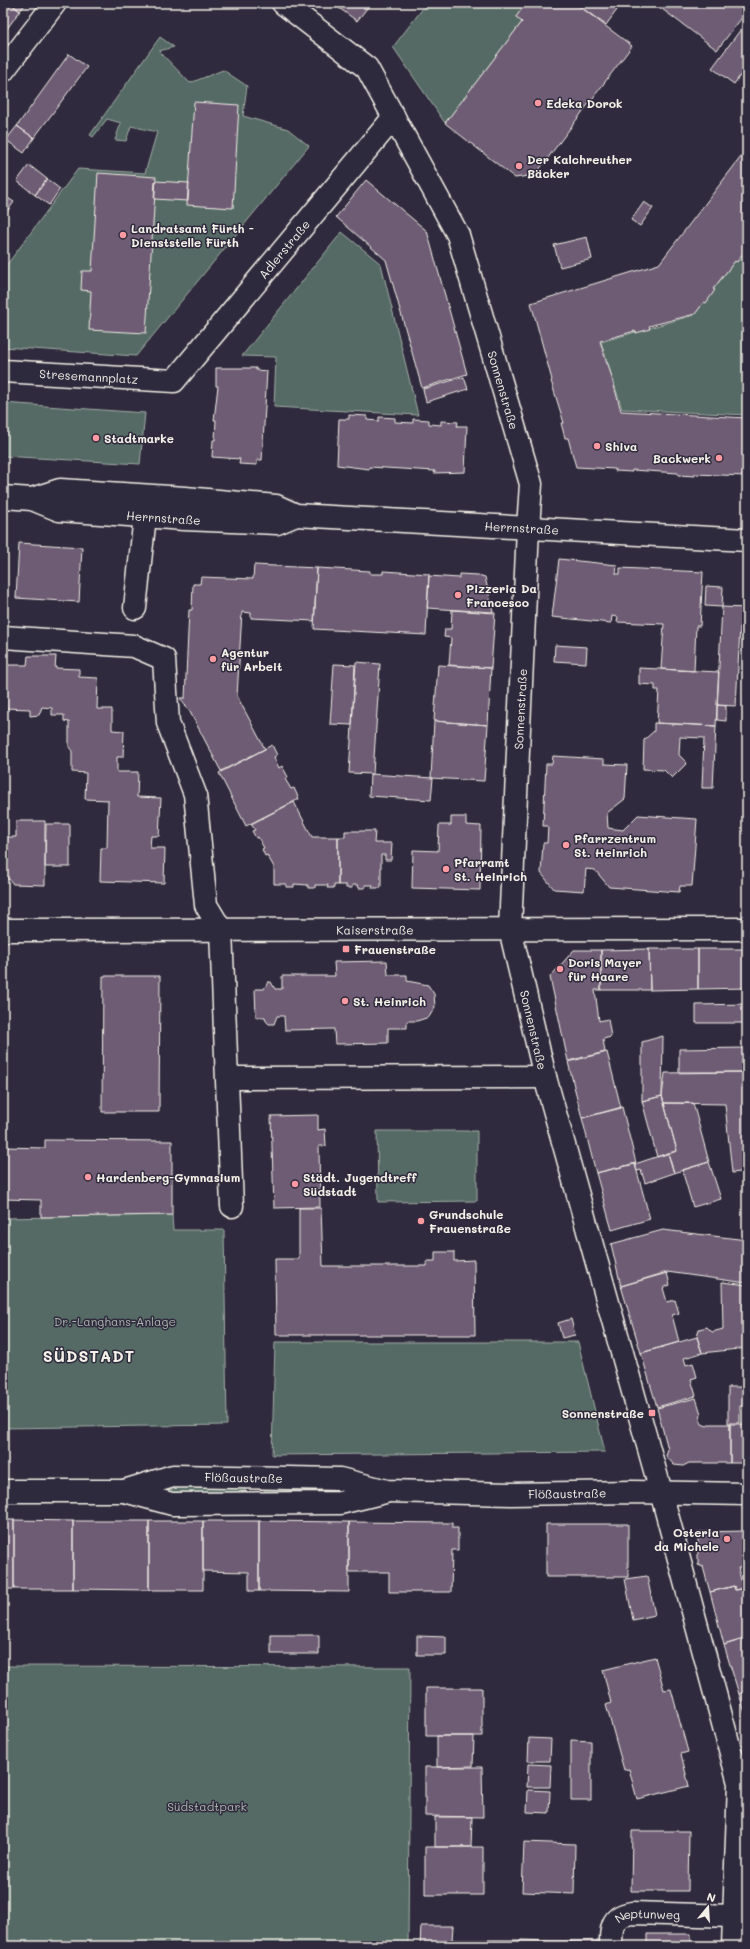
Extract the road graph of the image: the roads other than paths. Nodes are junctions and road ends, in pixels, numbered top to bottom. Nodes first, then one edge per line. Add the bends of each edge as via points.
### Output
1 (55, 3) edge
2 (282, 3) edge
3 (3, 71) edge
4 (394, 117) junction
5 (3, 371) edge
6 (174, 381) joint
7 (3, 497) edge
8 (32, 499) junction
9 (296, 515) junction
10 (145, 516) junction
11 (528, 528) junction
12 (747, 540) edge
13 (135, 608) dead end
14 (3, 637) edge
15 (747, 929) edge
16 (3, 930) edge
17 (222, 930) junction
18 (510, 930) junction
19 (545, 1076) junction
20 (228, 1078) junction
21 (232, 1206) dead end
22 (3, 1491) edge
23 (662, 1492) junction
24 (747, 1494) edge
25 (733, 1916) junction
26 (611, 1946) edge
27 (733, 1946) edge

1 - 3 street
2 - 4 street, Sonnenstraße via 366,68
4 - 6 street, Adlerstraße
4 - 11 street, Sonnenstraße via 458,235 531,484
5 - 6 street, Stresemannplatz
7 - 8 street, Herrnstraße
8 - 9 street, Herrnstraße via 60,490 131,494 276,506
8 - 10 street, Herrnstraße via 59,510
9 - 10 street, Herrnstraße via 277,523
9 - 11 street, Herrnstraße
10 - 13 street
11 - 12 street, Herrnstraße
11 - 18 street, Sonnenstraße
14 - 17 street via 134,646 164,659 168,723 195,794 206,905
15 - 18 street, Kaiserstraße
16 - 17 street, Kaiserstraße
17 - 18 street, Kaiserstraße
17 - 20 street
18 - 19 street, Sonnenstraße
19 - 20 street
19 - 23 street, Sonnenstraße
20 - 21 street
22 - 23 street, Flößaustraße via 124,1491 172,1504 340,1503 387,1491 511,1494
23 - 24 street, Flößaustraße
23 - 25 street, Sonnenstraße via 739,1783
25 - 26 street, Neptunweg via 632,1912 616,1919 611,1928
25 - 27 street, Sonnenstraße

